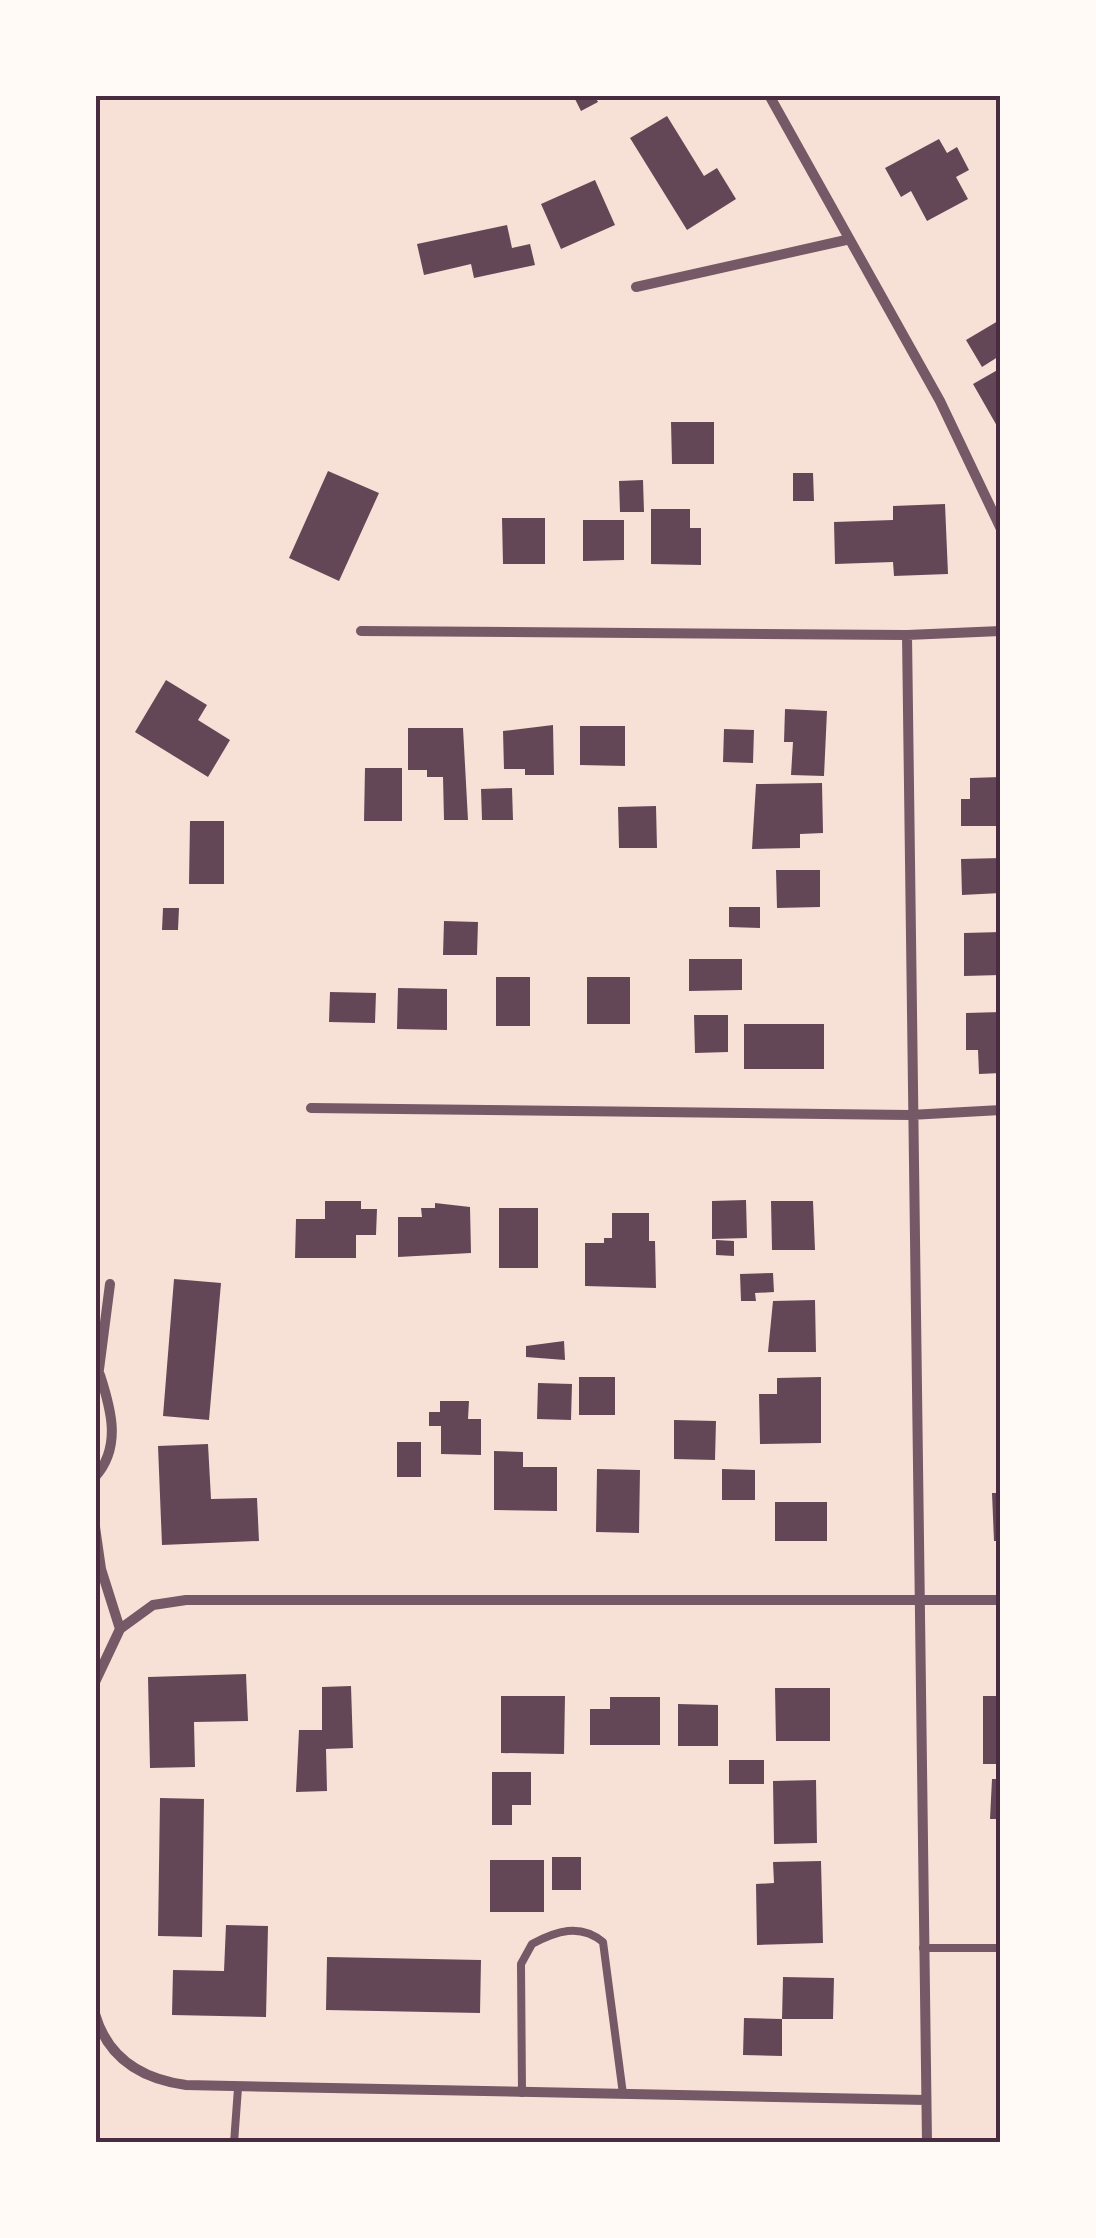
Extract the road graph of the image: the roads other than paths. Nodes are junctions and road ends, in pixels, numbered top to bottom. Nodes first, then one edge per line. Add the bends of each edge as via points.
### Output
1 (769, 95) edge
2 (846, 240) junction
3 (636, 287) dead end
4 (1001, 529) edge
5 (362, 630) dead end
6 (1001, 631) edge
7 (907, 636) junction
8 (311, 1108) dead end
9 (1001, 1110) edge
10 (910, 1115) junction
11 (110, 1284) dead end
12 (97, 1378) edge
13 (95, 1477) edge
14 (95, 1527) edge
15 (917, 1599) junction
16 (1001, 1600) edge
17 (120, 1629) junction
18 (95, 1682) edge
19 (923, 1948) junction
20 (1001, 1948) edge
21 (95, 2014) edge
22 (238, 2088) junction
23 (522, 2093) junction
24 (622, 2094) junction
25 (926, 2100) junction
26 (234, 2143) edge
27 (926, 2143) edge

1 - 2 street
2 - 3 street
2 - 4 street via 940,401
5 - 7 street
6 - 7 street
7 - 10 street
8 - 10 street
9 - 10 street
10 - 15 street
11 - 12 street
12 - 13 street via 112,1433 105,1466
14 - 17 street
15 - 16 street
15 - 17 street via 186,1600 154,1605
15 - 19 street
17 - 18 street
19 - 20 lane
19 - 25 street
21 - 22 street via 104,2038 135,2070 186,2085
22 - 23 street
22 - 26 lane
23 - 24 street
23 - 24 lane via 522,1964 532,1944 571,1930 591,1932 603,1942
24 - 25 street
25 - 27 street

